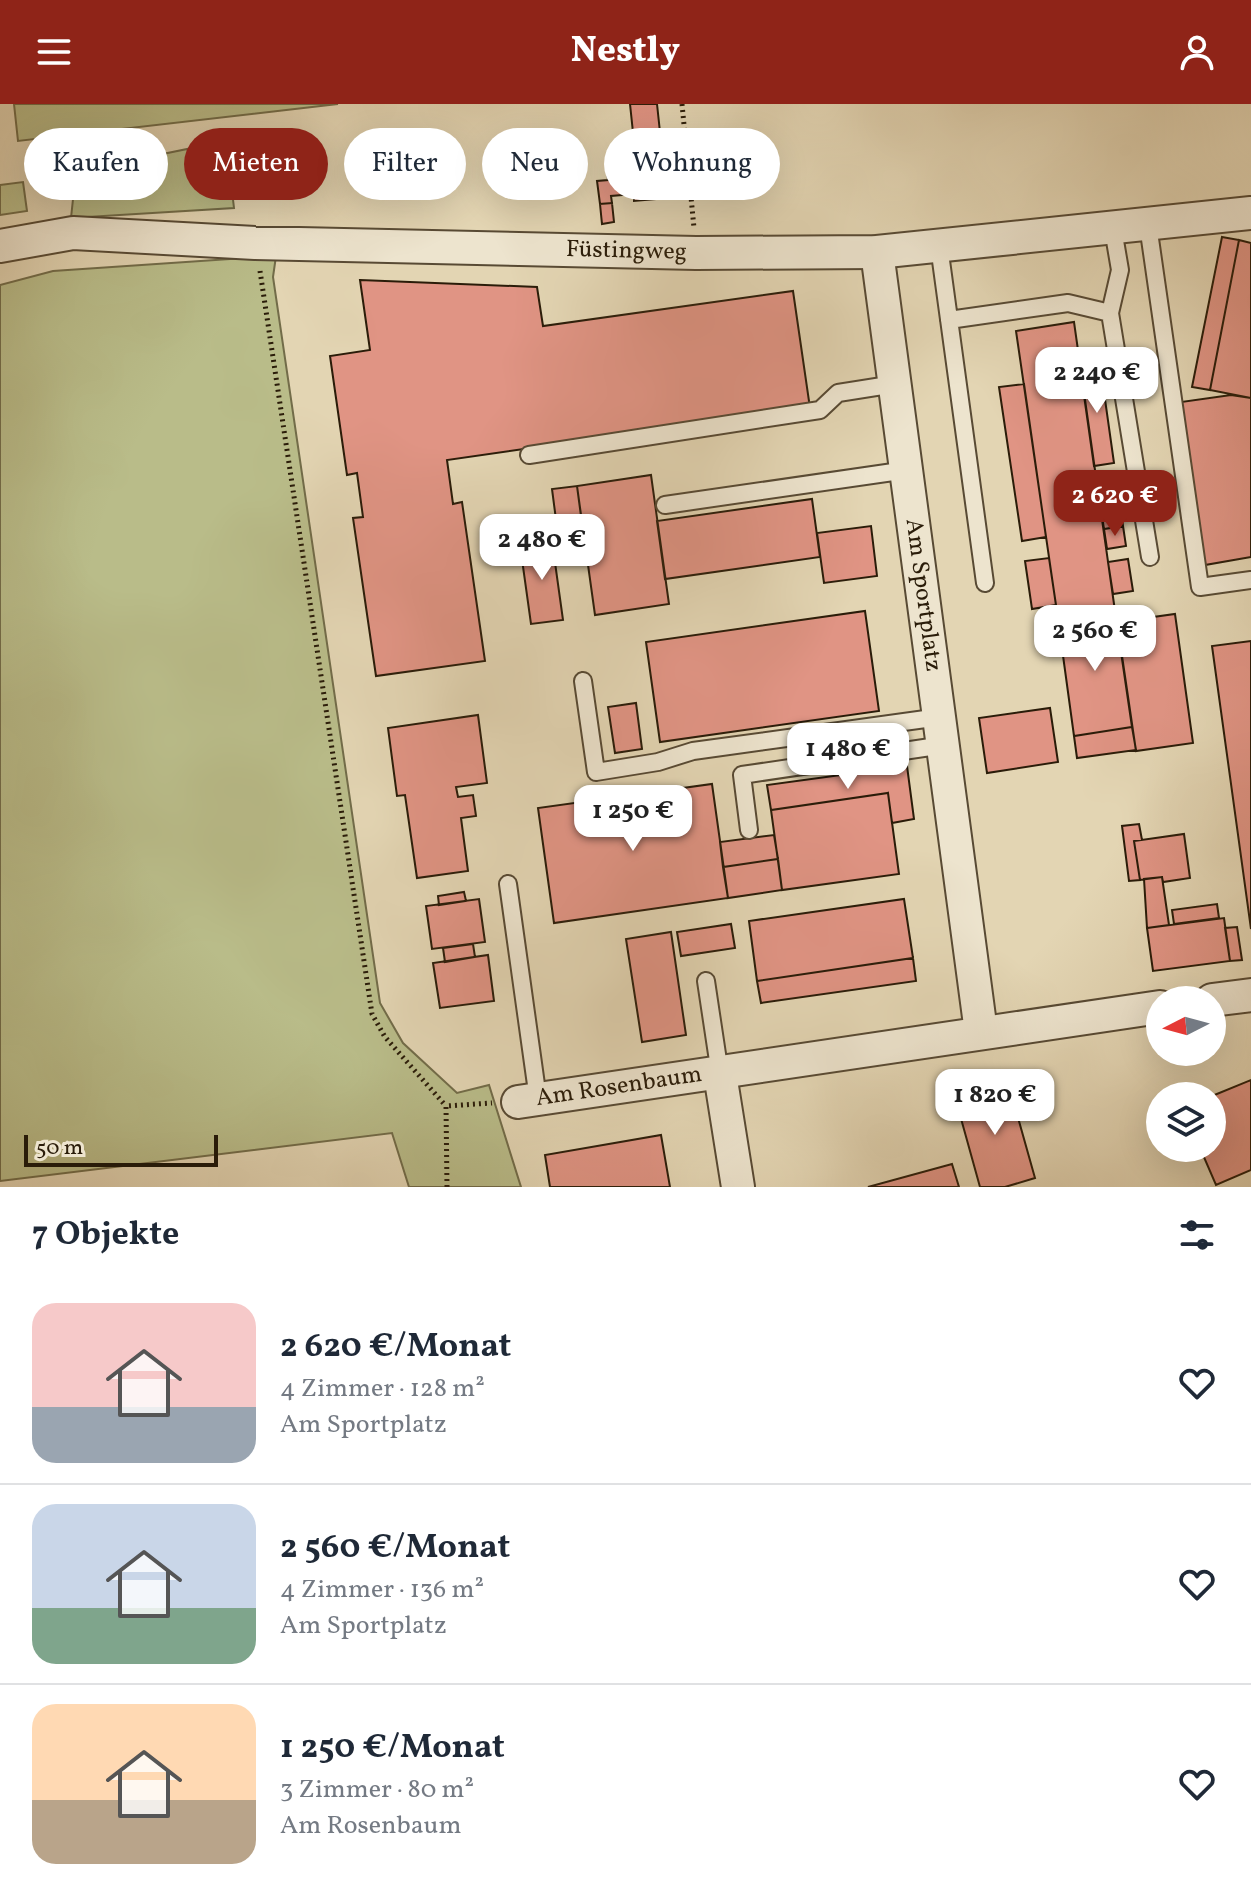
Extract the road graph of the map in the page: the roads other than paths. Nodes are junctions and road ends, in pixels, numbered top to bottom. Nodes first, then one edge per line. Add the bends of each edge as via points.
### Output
1 (1251, 213) edge
2 (1148, 225) junction
3 (1113, 229) junction
4 (0, 246) edge
5 (939, 246) junction
6 (877, 252) junction
7 (1110, 313) junction
8 (949, 320) junction
9 (895, 384) junction
10 (529, 455) dead end
11 (907, 470) junction
12 (665, 505) dead end
13 (1150, 557) dead end
14 (1251, 580) edge
15 (985, 583) dead end
16 (583, 681) dead end
17 (942, 731) junction
18 (749, 830) dead end
19 (508, 884) dead end
20 (706, 981) dead end
21 (1251, 995) edge
22 (1226, 998) edge
23 (1146, 1009) edge
24 (981, 1032) junction
25 (720, 1074) junction
26 (528, 1101) joint
27 (738, 1187) edge

1 - 2 street, Füstingweg
2 - 3 street, Füstingweg
2 - 14 lane via 1200,587
3 - 5 street, Füstingweg
3 - 7 lane via 1120,270
4 - 6 street, Füstingweg via 73,233 255,243
5 - 6 street, Füstingweg
5 - 8 lane
6 - 9 street, Am Sportplatz
7 - 8 lane via 1068,303
7 - 13 lane
8 - 15 lane
9 - 10 lane via 838,393 820,410
9 - 11 street, Am Sportplatz
11 - 12 lane
11 - 17 street, Am Sportplatz
16 - 17 lane via 596,772 693,751
17 - 18 lane via 742,775
17 - 24 street, Am Sportplatz
19 - 26 lane
20 - 25 lane
21 - 22 street
23 - 24 street, Am Rosenbaum
24 - 25 street, Am Rosenbaum
25 - 26 street, Am Rosenbaum
25 - 27 street, Am Rosenbaum

